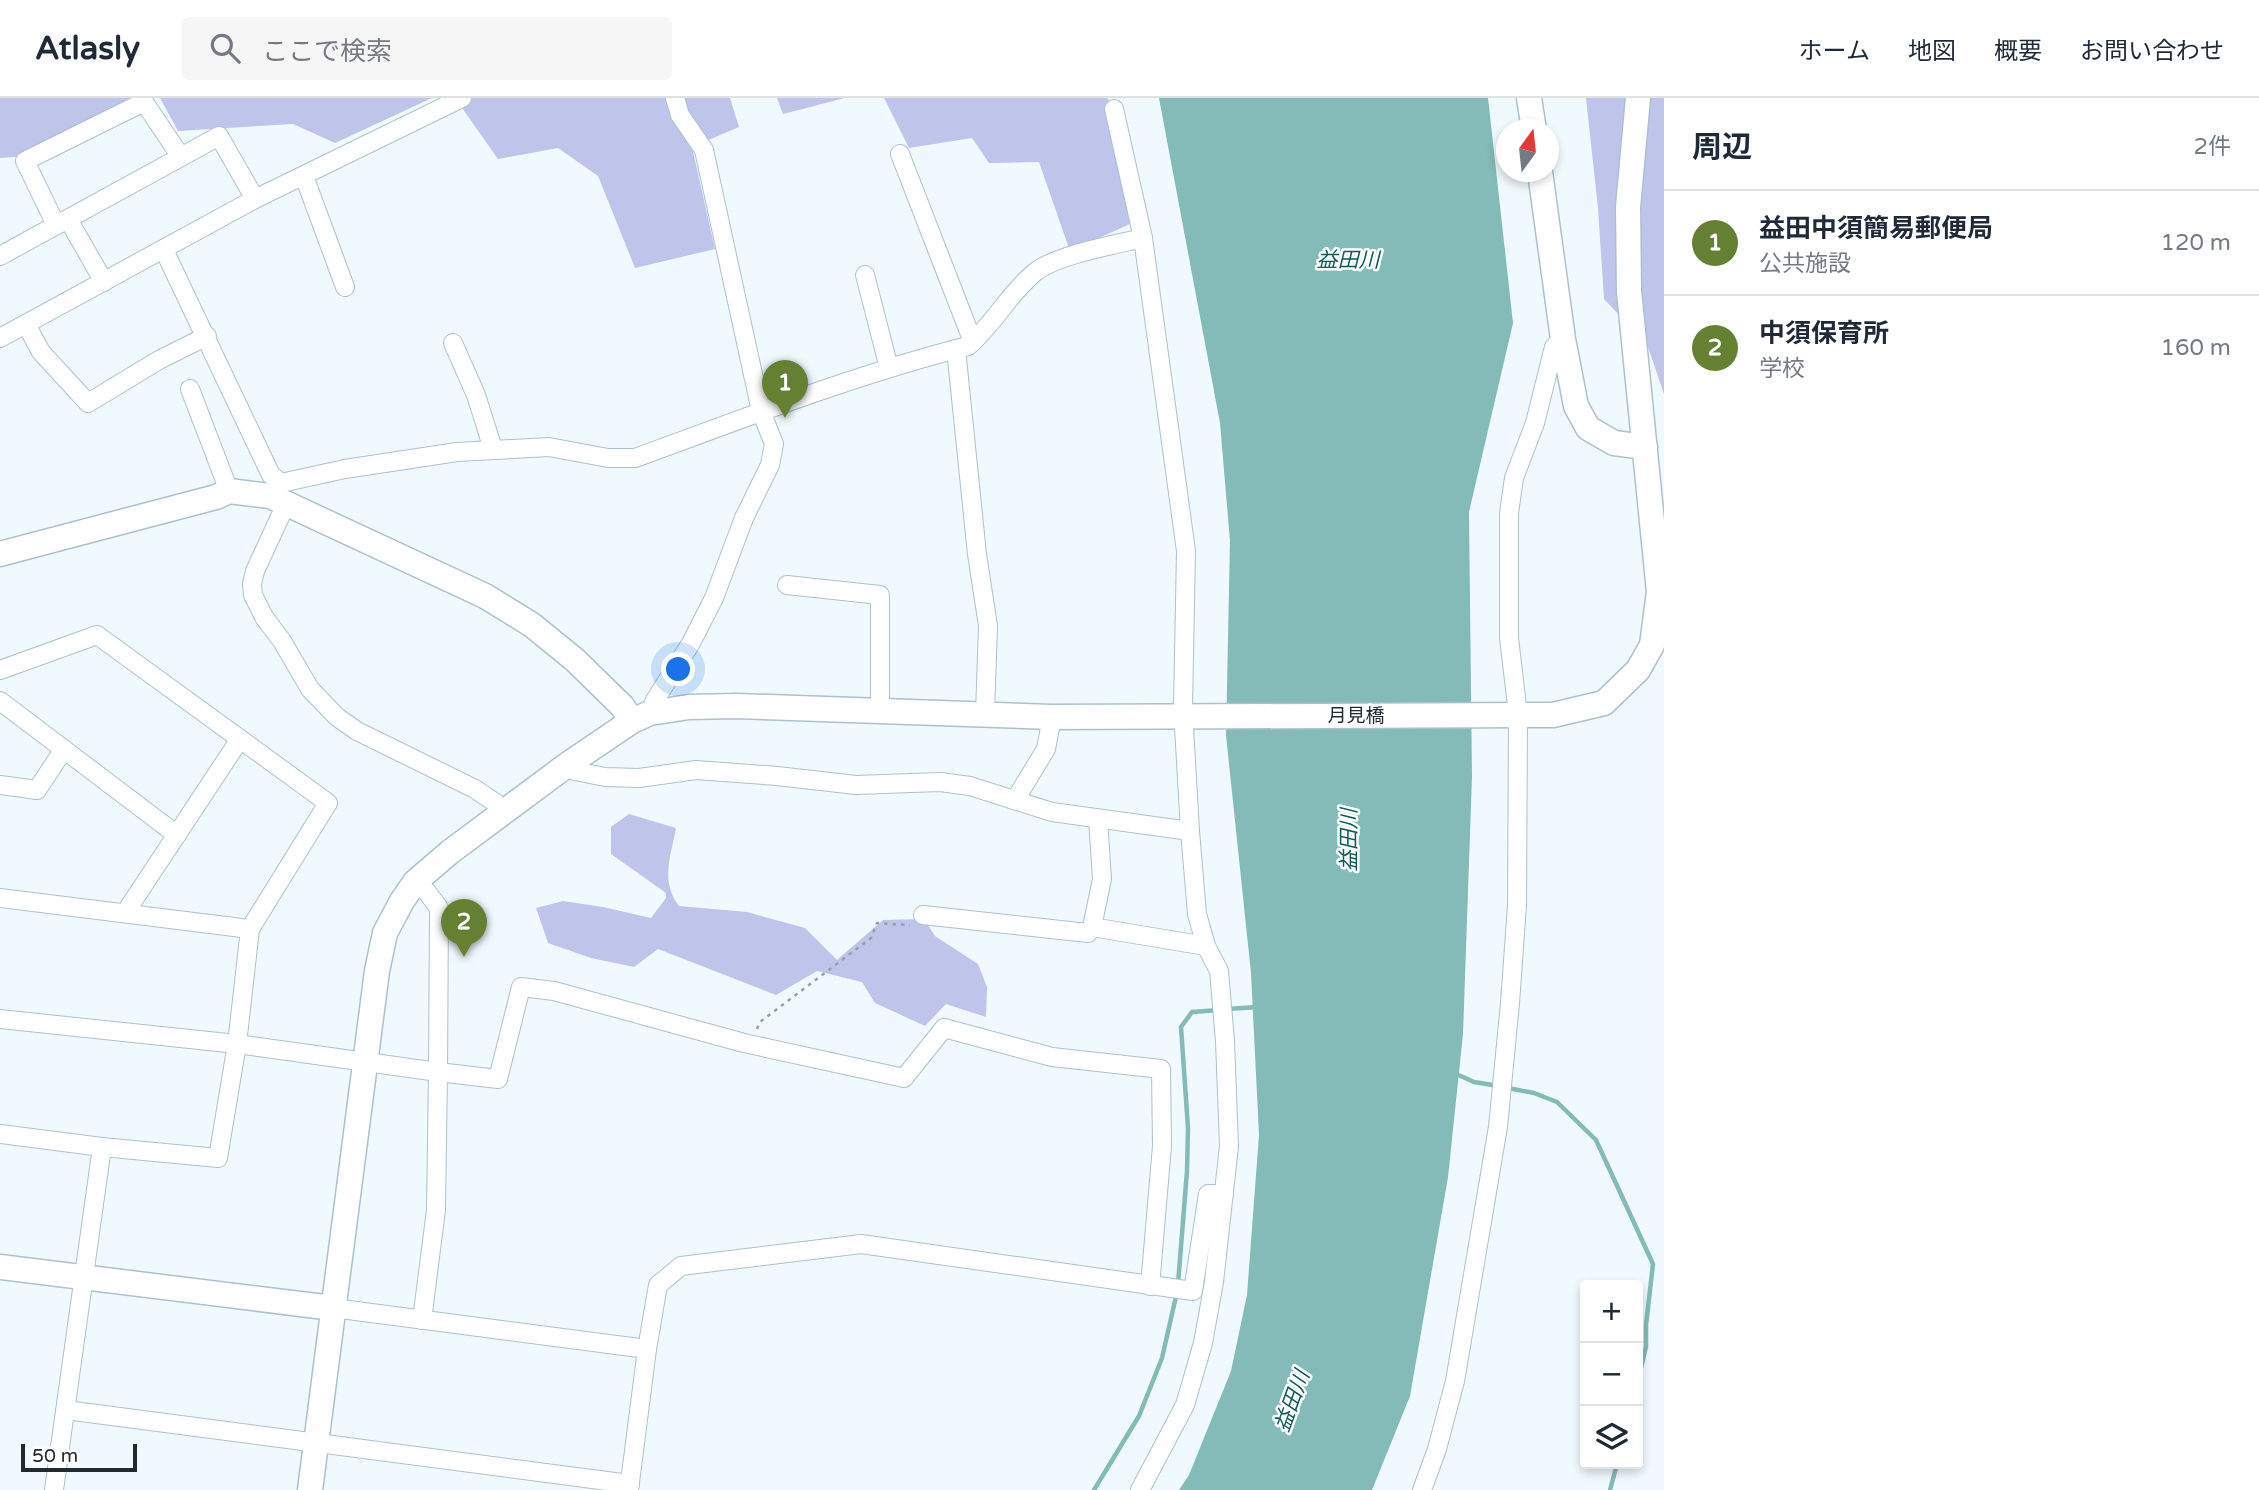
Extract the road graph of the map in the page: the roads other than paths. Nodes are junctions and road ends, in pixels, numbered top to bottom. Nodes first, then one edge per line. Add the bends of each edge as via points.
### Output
1 (462, 98) edge
2 (675, 98) edge
3 (1529, 98) edge
4 (1638, 98) edge
5 (1114, 109) dead end
6 (1532, 119) edge
7 (900, 154) dead end
8 (181, 157) junction
9 (304, 176) junction
10 (1540, 182) edge
11 (255, 200) junction
12 (62, 222) junction
13 (1143, 237) junction
14 (164, 250) junction
15 (0, 256) edge
16 (865, 275) dead end
17 (104, 282) junction
18 (345, 287) dead end
19 (26, 324) junction
20 (207, 336) junction
21 (0, 338) edge
22 (1563, 339) junction
23 (453, 343) dead end
24 (965, 346) junction
25 (889, 368) junction
26 (190, 389) dead end
27 (761, 411) junction
28 (1645, 447) junction
29 (493, 449) junction
30 (229, 491) junction
31 (279, 494) junction
32 (0, 554) edge
33 (787, 585) dead end
34 (0, 670) edge
35 (0, 701) edge
36 (880, 710) junction
37 (985, 714) junction
38 (1512, 715) junction
39 (641, 717) junction
40 (1052, 717) junction
41 (1191, 717) junction
42 (240, 739) junction
43 (64, 749) junction
44 (567, 765) junction
45 (0, 785) edge
46 (1015, 800) junction
47 (503, 812) junction
48 (1098, 818) junction
49 (1190, 831) junction
50 (177, 835) junction
51 (415, 882) junction
52 (0, 898) edge
53 (125, 914) junction
54 (923, 915) road end
55 (1092, 927) junction
56 (250, 929) junction
57 (1206, 947) junction
58 (0, 1019) edge
59 (237, 1044) junction
60 (364, 1063) junction
61 (438, 1072) junction
62 (0, 1134) edge
63 (102, 1147) junction
64 (1224, 1194) junction
65 (0, 1267) edge
66 (84, 1277) junction
67 (1150, 1286) junction
68 (333, 1308) junction
69 (422, 1320) junction
70 (647, 1349) junction
71 (66, 1410) junction
72 (316, 1442) junction
73 (629, 1487) edge
74 (54, 1490) edge
75 (310, 1490) edge
76 (1140, 1490) edge
77 (1422, 1490) edge

1 - 9 street
2 - 27 street via 680,115 704,150
3 - 6 street
4 - 28 street, 月見橋 via 1628,207 1629,291
5 - 13 street
7 - 24 street
8 - 11 street via 219,136
8 - 12 street
8 - 12 street via 144,102 25,161
9 - 11 street
9 - 18 street
10 - 22 street
11 - 14 street
12 - 15 street
12 - 17 street
13 - 24 street via 1062,259 1037,271
13 - 41 street via 1186,551
14 - 17 street
14 - 20 street
16 - 25 street
17 - 19 street
19 - 20 street via 41,352 88,403
19 - 21 street
20 - 31 street
22 - 28 street via 1576,406 1588,428 1614,443
22 - 38 street via 1555,347 1535,423 1514,478 1510,513
23 - 29 street
24 - 25 street
24 - 37 street via 977,554 988,626
25 - 27 street
26 - 30 street
27 - 29 street via 635,458 549,447
27 - 39 street via 774,443 770,465 691,643
28 - 38 street, 月見橋 via 1659,592 1652,645 1638,670 1604,703 1553,715
29 - 31 street via 345,469
30 - 31 street
30 - 32 street
31 - 39 street via 485,596 533,625 622,706
31 - 47 street via 255,571 253,595 310,689 357,731 475,789
33 - 36 street via 880,595
34 - 42 street via 97,635
35 - 43 street
36 - 37 street, 月見橋
36 - 39 street, 月見橋 via 689,707
37 - 40 street, 月見橋
38 - 41 street, 月見橋
38 - 77 street via 1517,905 1498,1127 1455,1381
39 - 44 street
40 - 41 street, 月見橋
40 - 46 street via 1046,749
41 - 49 street
42 - 50 street
42 - 56 street via 328,803
43 - 45 street via 37,790
43 - 50 street
44 - 46 street via 604,777 639,779 696,770 856,785 940,782
44 - 47 street
46 - 48 street via 1052,812
47 - 51 street
48 - 49 street
48 - 55 street via 1102,878
49 - 57 street
50 - 53 street
51 - 60 street via 386,933
51 - 61 street via 439,908
52 - 53 street
53 - 56 street
54 - 55 street via 1088,933
55 - 57 street
56 - 59 street
57 - 64 street via 1219,971 1225,1041 1229,1146
58 - 59 street
59 - 60 street
59 - 63 street via 218,1158
60 - 61 street
60 - 68 street
61 - 67 street via 498,1079 521,987 554,991 749,1044 904,1078 944,1028 1052,1057 1161,1069 1162,1146
61 - 69 street via 436,1210
62 - 63 street
63 - 66 street
64 - 67 street via 1208,1194 1193,1291
64 - 76 street via 1203,1343 1185,1405
65 - 66 street
66 - 68 street
66 - 71 street
67 - 70 street via 861,1244 681,1266 658,1285
68 - 69 street
68 - 72 street
69 - 70 street
70 - 73 street
71 - 72 street
71 - 74 street
72 - 73 street
72 - 75 street

